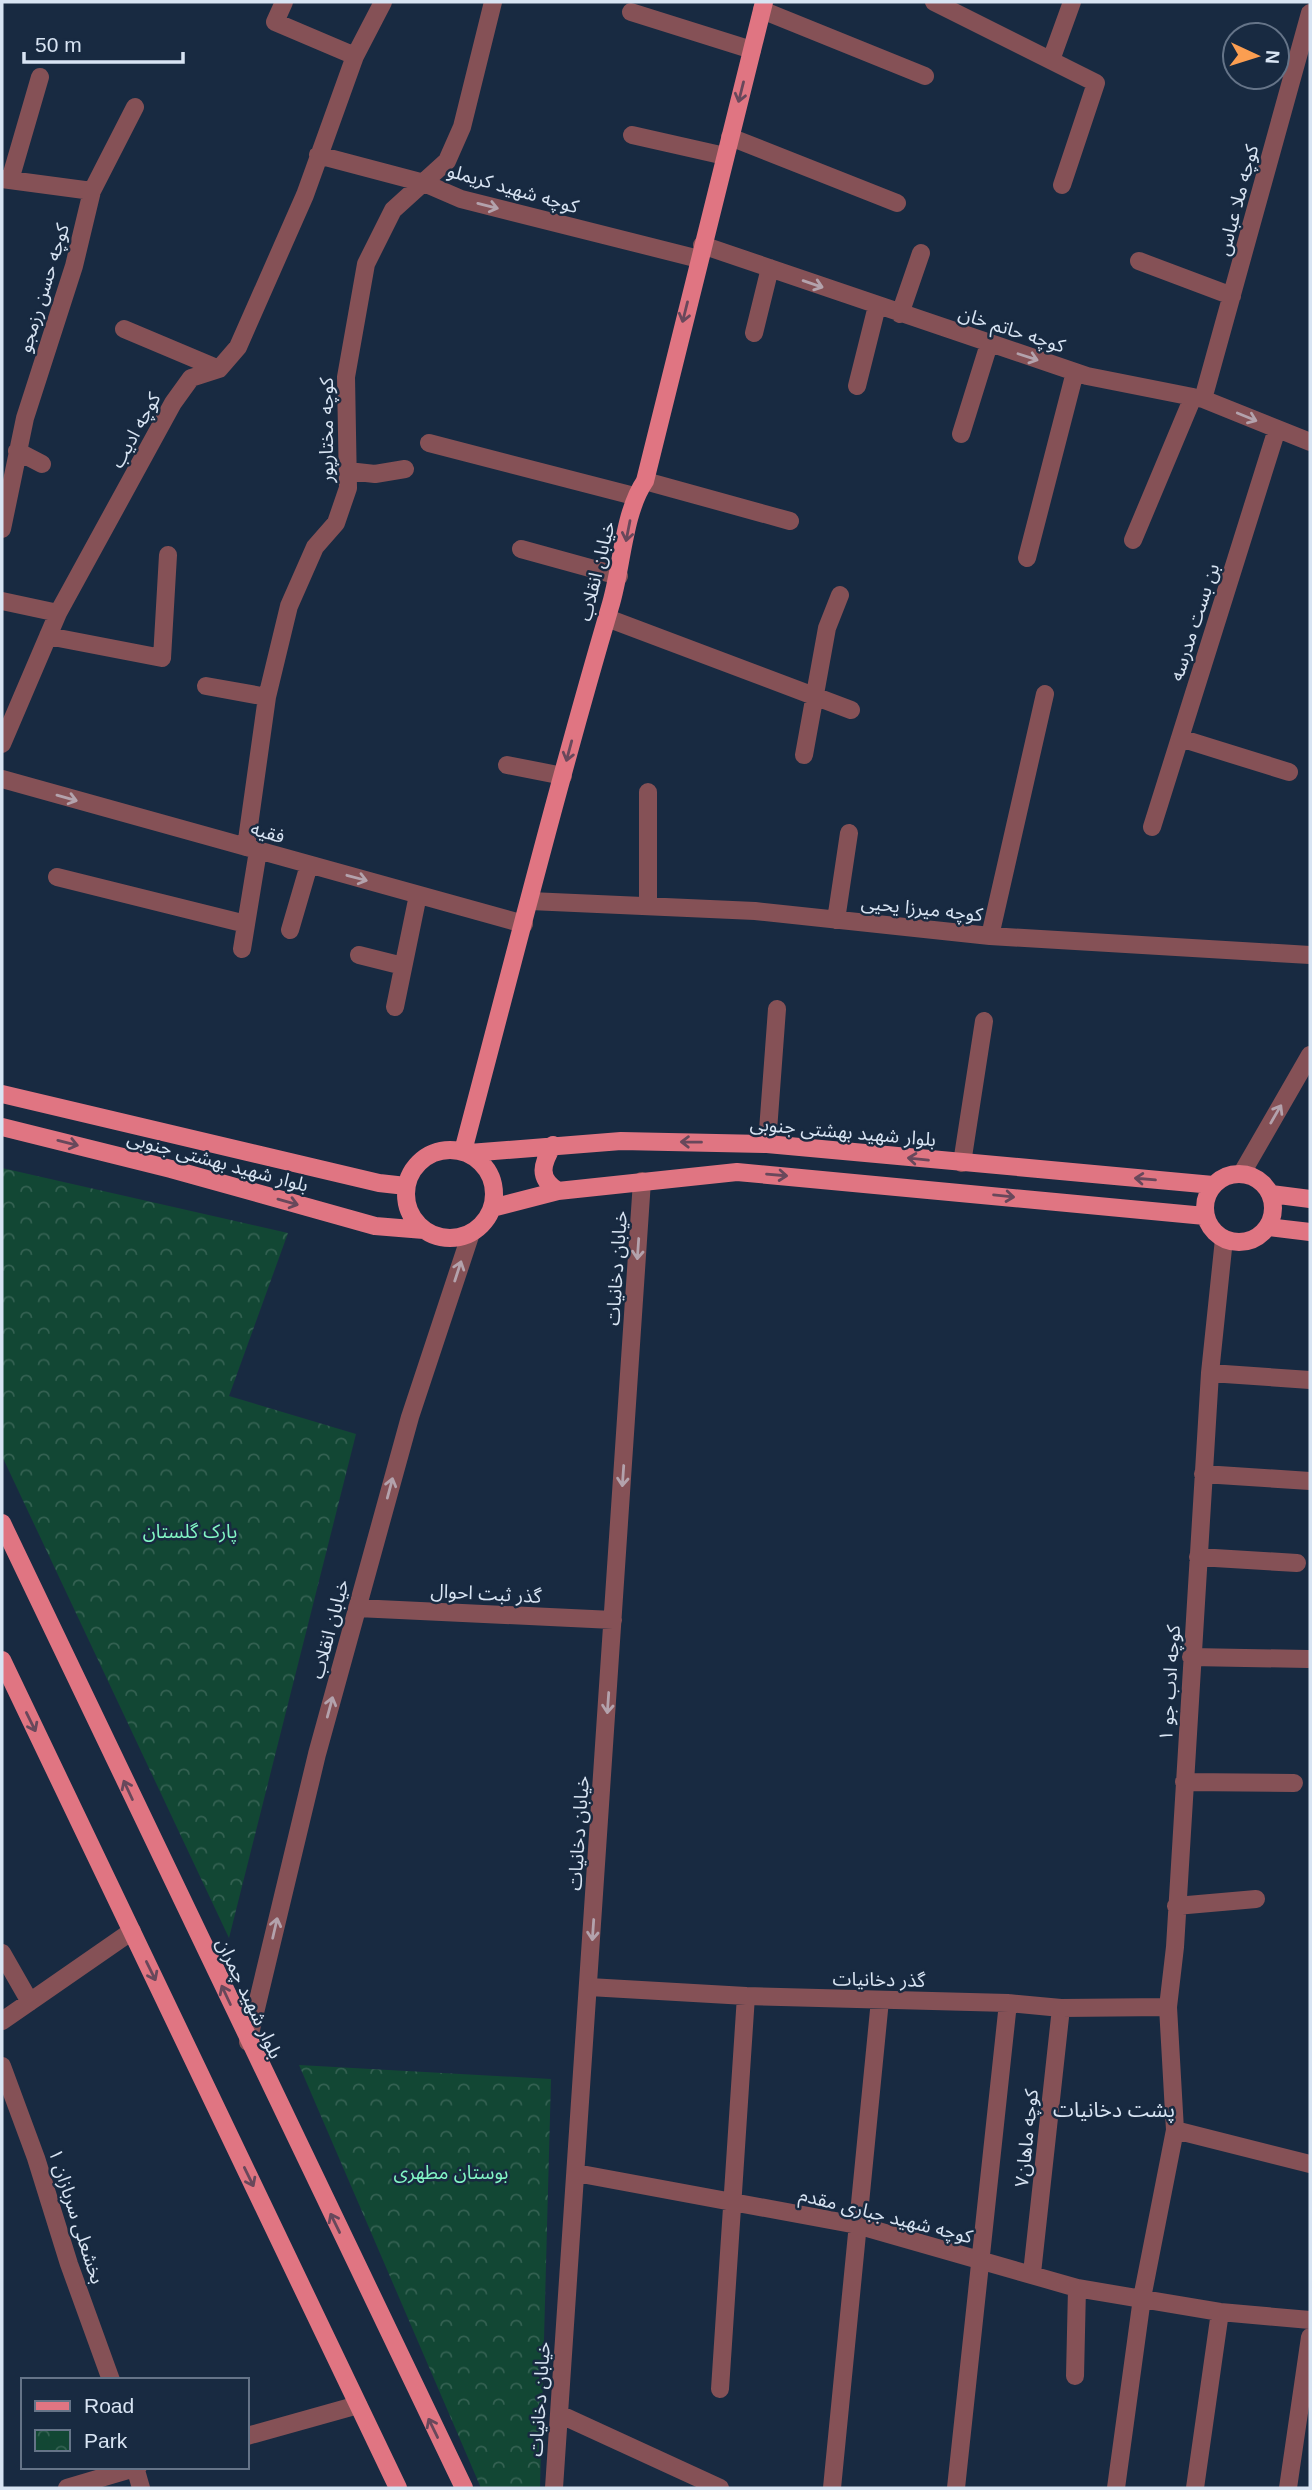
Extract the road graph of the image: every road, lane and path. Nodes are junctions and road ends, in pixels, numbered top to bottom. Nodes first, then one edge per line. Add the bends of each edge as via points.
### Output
1 (284, 2) edge
2 (383, 2) edge
3 (493, 2) edge
4 (934, 2) edge
5 (1072, 2) edge
6 (763, 6) edge
7 (631, 12) dead end
8 (1310, 13) edge
9 (752, 50) junction
10 (355, 57) junction
11 (1051, 60) junction
12 (925, 76) dead end
13 (40, 77) dead end
14 (135, 107) dead end
15 (632, 135) dead end
16 (730, 137) junction
17 (318, 155) junction
18 (724, 156) junction
19 (6, 180) edge
20 (424, 183) junction
21 (1062, 185) dead end
22 (92, 191) junction
23 (897, 203) dead end
24 (700, 252) junction
25 (921, 253) dead end
26 (1139, 261) dead end
27 (770, 268) junction
28 (1232, 296) junction
29 (877, 306) junction
30 (900, 314) junction
31 (124, 329) dead end
32 (754, 333) dead end
33 (989, 344) junction
34 (219, 369) junction
35 (1076, 372) junction
36 (858, 386) dead end
37 (1198, 398) junction
38 (1277, 429) junction
39 (961, 434) dead end
40 (1310, 442) edge
41 (429, 443) dead end
42 (17, 452) junction
43 (42, 464) dead end
44 (405, 469) dead end
45 (348, 471) junction
46 (645, 481) junction
47 (634, 496) junction
48 (790, 521) dead end
49 (2, 529) edge
50 (1133, 540) dead end
51 (521, 549) dead end
52 (168, 555) dead end
53 (1027, 558) dead end
54 (619, 576) junction
55 (840, 595) dead end
56 (2, 601) edge
57 (58, 613) junction
58 (607, 618) junction
59 (48, 636) junction
60 (206, 686) dead end
61 (1045, 694) dead end
62 (814, 696) junction
63 (267, 697) junction
64 (851, 710) dead end
65 (1180, 738) junction
66 (2, 744) edge
67 (804, 755) dead end
68 (507, 765) dead end
69 (1289, 772) dead end
70 (563, 776) junction
71 (2, 779) edge
72 (648, 792) dead end
73 (1152, 827) dead end
74 (849, 833) dead end
75 (252, 849) junction
76 (309, 865) junction
77 (57, 877) dead end
78 (418, 895) junction
79 (530, 901) junction
80 (648, 906) junction
81 (836, 920) junction
82 (246, 924) junction
83 (524, 924) junction
84 (289, 930) dead end
85 (990, 936) junction
86 (242, 949) dead end
87 (1310, 954) edge
88 (359, 956) dead end
89 (403, 966) junction
90 (395, 1007) dead end
91 (777, 1009) dead end
92 (984, 1021) dead end
93 (1310, 1055) edge
94 (2, 1094) edge
95 (2, 1127) edge
96 (767, 1144) junction
97 (553, 1145) junction
98 (466, 1152) junction
99 (962, 1163) junction
100 (1242, 1173) junction
101 (642, 1181) junction
102 (1213, 1185) junction
103 (406, 1186) junction
104 (558, 1191) junction
105 (1271, 1194) junction
106 (1310, 1199) edge
107 (492, 1208) junction
108 (1205, 1216) junction
109 (1268, 1227) junction
110 (424, 1230) junction
111 (1310, 1232) edge
112 (471, 1233) junction
113 (1224, 1239) junction
114 (1210, 1373) junction
115 (1310, 1380) edge
116 (1203, 1474) junction
117 (1310, 1481) edge
118 (2, 1523) edge
119 (1198, 1557) junction
120 (1297, 1563) dead end
121 (357, 1608) junction
122 (613, 1620) junction
123 (1191, 1657) junction
124 (1308, 1659) dead end
125 (2, 1660) edge
126 (1184, 1782) junction
127 (1294, 1783) dead end
128 (1256, 1899) dead end
129 (1176, 1906) junction
130 (132, 1931) junction
131 (2, 1954) edge
132 (589, 1987) junction
133 (746, 1996) junction
134 (880, 2000) junction
135 (30, 2002) junction
136 (1008, 2003) junction
137 (1168, 2007) junction
138 (1061, 2008) junction
139 (2, 2021) edge
140 (248, 2042) junction
141 (2, 2066) edge
142 (1175, 2130) junction
143 (1310, 2165) edge
144 (576, 2173) junction
145 (731, 2201) junction
146 (857, 2225) junction
147 (981, 2261) junction
148 (1032, 2273) junction
149 (1077, 2288) junction
150 (1142, 2298) junction
151 (1220, 2312) junction
152 (1310, 2319) edge
153 (1310, 2337) edge
154 (1075, 2376) dead end
155 (110, 2378) edge
156 (719, 2389) dead end
157 (358, 2405) junction
158 (559, 2414) junction
159 (248, 2436) edge
160 (133, 2469) edge
161 (136, 2469) edge
162 (67, 2488) edge
163 (141, 2488) edge
164 (398, 2488) edge
165 (464, 2488) edge
166 (554, 2488) edge
167 (720, 2488) edge
168 (832, 2488) edge
169 (956, 2488) edge
170 (1116, 2488) edge
171 (1195, 2488) edge
172 (1288, 2488) edge

1 - 10 street via 275,22
2 - 10 street, کوچه ادیب
3 - 20 street, کوچه مختارپور via 462,127 447,161
4 - 11 street
5 - 11 street
6 - 9 main road, خیابان انقلاب
6 - 12 street
7 - 9 street
8 - 28 street, کوچه ملا عباس
9 -> 16 main road, خیابان انقلاب
10 - 17 street, کوچه ادیب
11 - 21 street via 1096,83
13 - 19 street
14 - 22 street, کوچه حسن رزمجو
15 - 18 street
16 - 18 main road, خیابان انقلاب
16 - 23 street
17 - 20 street, کوچه شهید کریملو
17 - 34 street, کوچه ادیب via 237,346
18 - 24 main road, خیابان انقلاب
19 - 22 street
20 -> 24 street, کوچه شهید کریملو via 461,199
20 - 45 street, کوچه مختارپور via 393,210 366,264 346,377
22 - 42 street, کوچه حسن رزمجو
24 - 27 street, کوچه حاتم خان
24 -> 46 main road, خیابان انقلاب
25 - 30 street
26 - 28 street
27 -> 29 street, کوچه حاتم خان
27 - 32 street
28 - 37 street, کوچه ملا عباس
29 - 30 street, کوچه حاتم خان
29 - 36 street
30 - 33 street, کوچه حاتم خان
31 - 34 street
33 -> 35 street, کوچه حاتم خان
33 - 39 street
34 - 57 street, کوچه ادیب via 191,379 173,403
35 - 37 street, کوچه حاتم خان
35 - 53 street
37 -> 38 street, کوچه حاتم خان
37 - 50 street, کوچه ملا عباس
38 - 40 street, کوچه حاتم خان
38 - 65 street, بن بست مدرسه
41 - 47 street
42 - 43 street
42 - 49 street, کوچه حسن رزمجو
44 - 45 street via 375,474
45 - 63 street, کوچه مختارپور via 348,488 336,523 315,547 289,606
46 - 47 main road, خیابان انقلاب
46 - 48 street
47 -> 54 main road, خیابان انقلاب
51 - 54 street
52 - 59 street via 162,657
54 - 58 main road, خیابان انقلاب
55 - 62 street via 827,628
56 - 57 street
57 - 59 street, کوچه ادیب
58 - 62 street
58 -> 70 main road, خیابان انقلاب
59 - 66 street, کوچه ادیب
60 - 63 street
61 - 85 street
62 - 64 street
62 - 67 street
63 - 75 street, کوچه مختارپور
65 - 69 street
65 - 73 street, بن بست مدرسه
68 - 70 street
70 - 79 main road, خیابان انقلاب
71 -> 75 street, فقیه
72 - 80 street
74 - 81 street
75 - 76 street, فقیه
75 - 82 street, کوچه مختارپور
76 -> 78 street, فقیه
76 - 84 street
77 - 82 street
78 - 83 street, فقیه
78 - 89 street
79 - 80 street, کوچه میرزا یحیی
79 - 83 main road, خیابان انقلاب
80 - 81 street, کوچه میرزا یحیی
81 - 85 street, کوچه میرزا یحیی
82 - 86 street, کوچه مختارپور
83 - 98 main road, خیابان انقلاب
85 - 87 street, کوچه میرزا یحیی
88 - 89 street
89 - 90 street
91 - 96 street
92 - 99 street
100 -> 93 street
94 - 103 main road, بلوار شهید بهشتی جنوبی
95 -> 110 main road, بلوار شهید بهشتی جنوبی via 375,1226
96 -> 97 main road, بلوار شهید بهشتی جنوبی via 621,1141
99 -> 96 main road, بلوار شهید بهشتی جنوبی
97 - 98 main road, بلوار شهید بهشتی جنوبی
97 - 104 main road via 542,1172 546,1183
98 - 103 main road via 433,1152 415,1166
98 - 107 main road via 488,1170 495,1195
102 -> 99 main road, بلوار شهید بهشتی جنوبی
100 - 102 main road via 1226,1175
100 - 105 main road via 1259,1179
101 - 104 main road
101 -> 108 main road via 737,1172
101 -> 122 street, خیابان دخانیات
102 - 108 main road via 1205,1199
103 - 110 main road via 409,1211
104 - 107 main road
105 - 106 main road
105 - 109 main road via 1274,1211
107 - 112 main road
108 - 113 main road via 1212,1230
109 - 111 main road
109 - 113 main road via 1248,1241
110 - 112 main road via 447,1238
121 -> 112 street, خیابان انقلاب via 410,1417
113 - 114 street, کوچه ادب جو ۱
114 - 115 street
114 - 116 street, کوچه ادب جو ۱
116 - 117 street
116 - 119 street, کوچه ادب جو ۱
140 -> 118 main road, بلوار شهید چمران
119 - 120 street
119 - 123 street, کوچه ادب جو ۱
121 - 122 street, گذر ثبت احوال
140 -> 121 street, خیابان انقلاب
122 -> 132 street, خیابان دخانیات
123 - 124 street
123 - 126 street, کوچه ادب جو ۱
125 -> 130 main road
126 - 127 street
126 - 129 street, کوچه ادب جو ۱
128 - 129 street
129 - 137 street, کوچه ادب جو ۱
130 - 135 street
130 -> 157 main road
131 - 135 street
132 - 133 street, گذر دخانیات
132 - 144 street, خیابان دخانیات
133 - 134 street, گذر دخانیات
133 - 145 street
134 - 136 street, گذر دخانیات
134 - 146 street
135 - 139 street
136 - 138 street, گذر دخانیات
136 - 147 street
137 - 138 street, گذر دخانیات
137 - 142 street, کوچه ادب جو ۱
138 - 148 street, کوچه ماهان۷
165 -> 140 main road, بلوار شهید چمران
141 - 155 street, بخشعلی سربازان ۱
142 - 143 street
142 - 150 street, کوچه ادب جو ۱
144 - 145 street, کوچه شهید جباری مقدم
144 - 158 street, خیابان دخانیات
145 - 146 street, کوچه شهید جباری مقدم
145 - 156 street
146 - 147 street, کوچه شهید جباری مقدم
146 - 168 street
147 - 148 street, کوچه شهید جباری مقدم
147 - 169 street
148 - 149 street, کوچه شهید جباری مقدم
149 - 150 street, کوچه شهید جباری مقدم
149 - 154 street
150 - 151 street, کوچه شهید جباری مقدم
150 - 170 street, کوچه ادب جو ۱
151 - 152 street, کوچه شهید جباری مقدم
151 - 171 street
153 - 172 street
157 - 159 street
157 - 164 main road
158 - 166 street, خیابان دخانیات
158 - 167 street
160 - 162 street
161 - 163 street

